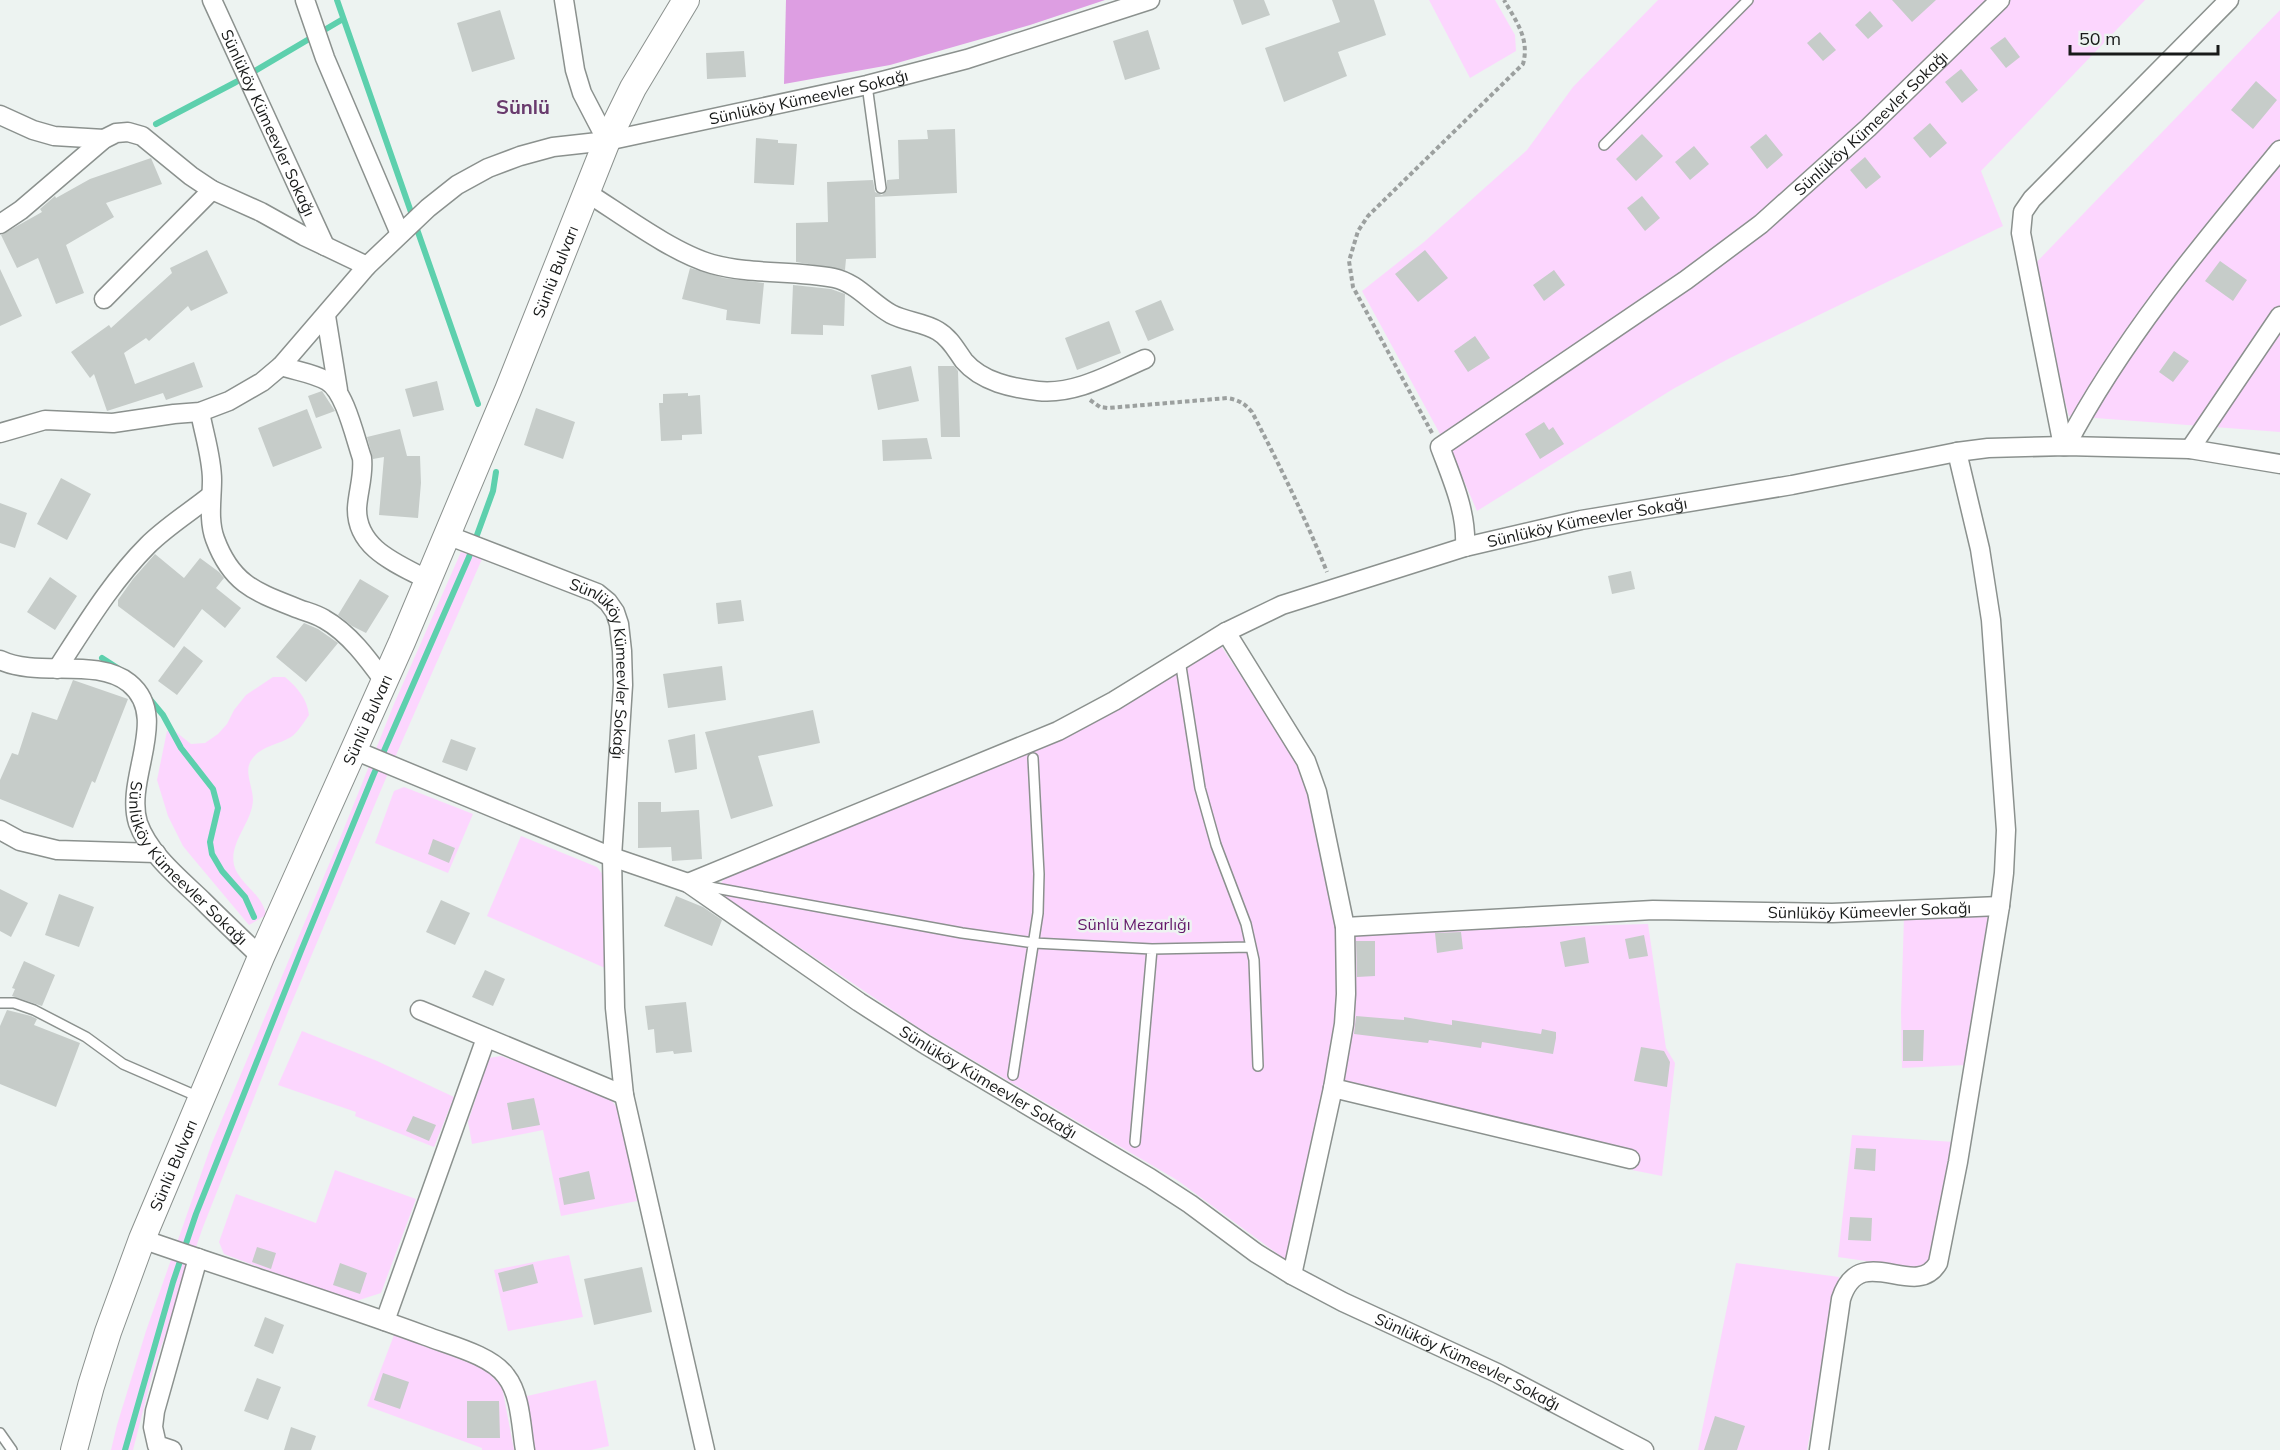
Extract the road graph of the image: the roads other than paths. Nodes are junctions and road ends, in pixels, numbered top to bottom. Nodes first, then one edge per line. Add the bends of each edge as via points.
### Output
1 (212, 0) edge
2 (304, 0) edge
3 (564, 0) edge
4 (686, 0) edge
5 (1150, 0) edge
6 (1748, 0) edge
7 (2000, 0) edge
8 (2229, 0) edge
9 (867, 85) junction
10 (0, 115) edge
11 (104, 139) junction
12 (607, 141) junction
13 (1605, 145) dead end
14 (2280, 150) edge
15 (881, 188) dead end
16 (212, 190) junction
17 (586, 192) junction
18 (0, 225) edge
19 (400, 234) junction
20 (325, 246) junction
21 (367, 266) junction
22 (104, 299) dead end
23 (326, 316) junction
24 (2280, 316) edge
25 (1145, 358) dead end
26 (281, 366) junction
27 (338, 390) junction
28 (200, 412) junction
29 (0, 433) edge
30 (2065, 446) junction
31 (2190, 449) junction
32 (1957, 452) junction
33 (2280, 464) edge
34 (210, 496) junction
35 (447, 536) junction
36 (1465, 547) junction
37 (428, 580) junction
38 (1226, 632) junction
39 (0, 660) edge
40 (1180, 660) junction
41 (57, 669) junction
42 (384, 681) junction
43 (354, 750) junction
44 (1032, 758) dead end
45 (0, 830) edge
46 (156, 853) junction
47 (612, 857) junction
48 (688, 883) junction
49 (2000, 906) junction
50 (1345, 927) junction
51 (1034, 944) junction
52 (1251, 947) junction
53 (1152, 949) junction
54 (261, 957) junction
55 (0, 1003) edge
56 (420, 1010) dead end
57 (486, 1038) junction
58 (1258, 1066) dead end
59 (1013, 1075) dead end
60 (1333, 1089) junction
61 (624, 1095) junction
62 (202, 1099) junction
63 (1135, 1142) dead end
64 (1630, 1159) dead end
65 (142, 1239) junction
66 (198, 1258) junction
67 (1292, 1275) junction
68 (385, 1321) junction
69 (0, 1433) edge
70 (164, 1447) edge
71 (12, 1450) edge
72 (74, 1450) edge
73 (525, 1450) edge
74 (705, 1450) edge
75 (1644, 1450) edge
76 (1819, 1450) edge

1 - 20 street, Sünlüköy Kümeevler Sokağı
2 - 19 street
3 - 12 street via 582,93
4 - 12 main road, Sünlü Bulvarı via 633,88
5 - 9 street, Sünlüköy Kümeevler Sokağı via 967,59
6 - 13 lane
7 - 36 street, Sünlüköy Kümeevler Sokağı via 1868,128 1761,224 1686,280 1440,447 1465,522
8 - 30 street via 2023,212 2021,233
9 - 12 street, Sünlüköy Kümeevler Sokağı
9 - 15 lane
10 - 11 street, Sünlüköy Kümeevler Sokağı via 54,136
11 - 16 street, Sünlüköy Kümeevler Sokağı via 128,132 142,136
11 - 18 street, Sünlüköy Kümeevler Sokağı
12 - 17 main road, Sünlü Bulvarı
12 - 19 street, Sünlüköy Kümeevler Sokağı via 553,147 488,168 457,185
14 - 30 street via 2126,347
16 - 20 street, Sünlüköy Kümeevler Sokağı
16 - 22 street
17 - 25 street via 672,246 712,264 819,275 846,282 890,313 946,336 966,363 996,383 1061,391
17 - 35 main road, Sünlü Bulvarı
19 - 21 street, Sünlüköy Kümeevler Sokağı
20 - 21 street, Sünlüköy Kümeevler Sokağı
21 - 23 street, Sünlüköy Kümeevler Sokağı
23 - 26 street, Sünlüköy Kümeevler Sokağı
23 - 27 street
24 - 31 street
26 - 27 street via 318,377
26 - 28 street, Sünlüköy Kümeevler Sokağı via 230,401
27 - 37 street via 362,458 357,510 360,529 378,553
28 - 29 street, Sünlüköy Kümeevler Sokağı via 113,423 45,420
28 - 34 street via 212,478
30 - 31 street, Sünlüköy Kümeevler Sokağı
30 - 32 street, Sünlüköy Kümeevler Sokağı
31 - 33 street, Sünlüköy Kümeevler Sokağı
32 - 36 street, Sünlüköy Kümeevler Sokağı via 1792,485 1581,519
32 - 49 street via 1980,549 1991,620 2006,830
34 - 41 street via 135,559
34 - 42 street via 214,536 234,575 251,589 323,618 340,630
35 - 37 main road, Sünlü Bulvarı
35 - 47 street, Sünlüköy Kümeevler Sokağı via 580,585 597,593 615,612 623,685
36 - 38 street, Sünlüköy Kümeevler Sokağı via 1282,605
37 - 42 main road, Sünlü Bulvarı
38 - 40 street, Sünlüköy Kümeevler Sokağı
38 - 50 street via 1306,761 1317,792
39 - 41 street, Sünlüköy Kümeevler Sokağı
40 - 48 street, Sünlüköy Kümeevler Sokağı via 1058,731
40 - 52 lane via 1203,797
41 - 46 street, Sünlüköy Kümeevler Sokağı via 115,675 139,694 147,721 135,804 138,823
42 - 43 main road, Sünlü Bulvarı
43 - 47 street, Sünlüköy Kümeevler Sokağı
43 - 54 main road, Sünlü Bulvarı
44 - 51 lane via 1039,884
45 - 46 street via 20,841 57,850
46 - 54 street, Sünlüköy Kümeevler Sokağı
47 - 48 street, Sünlüköy Kümeevler Sokağı
47 - 61 street, Sünlüköy Kümeevler Sokağı via 615,1008
48 - 51 lane
48 - 67 street, Sünlüköy Kümeevler Sokağı via 907,1033 1150,1178
49 - 50 street, Sünlüköy Kümeevler Sokağı via 1842,913 1653,910
49 - 76 street via 1938,1263 1933,1271 1918,1277 1873,1271 1855,1275 1848,1283 1841,1299
50 - 60 street via 1346,1011
51 - 53 lane
51 - 59 lane
52 - 53 lane
52 - 58 lane via 1256,973
53 - 63 lane
54 - 62 main road, Sünlü Bulvarı
55 - 62 lane via 34,1010 86,1036 123,1064
56 - 57 street
57 - 61 street
57 - 68 street
60 - 64 street
60 - 67 street
61 - 74 street, Sünlüköy Kümeevler Sokağı
62 - 65 main road, Sünlü Bulvarı
65 - 66 street
65 - 72 main road, Sünlü Bulvarı via 108,1332
66 - 68 street
66 - 70 street via 155,1411 153,1427
67 - 75 street, Sünlüköy Kümeevler Sokağı via 1497,1373
68 - 73 street via 498,1367 513,1389
69 - 71 lane

